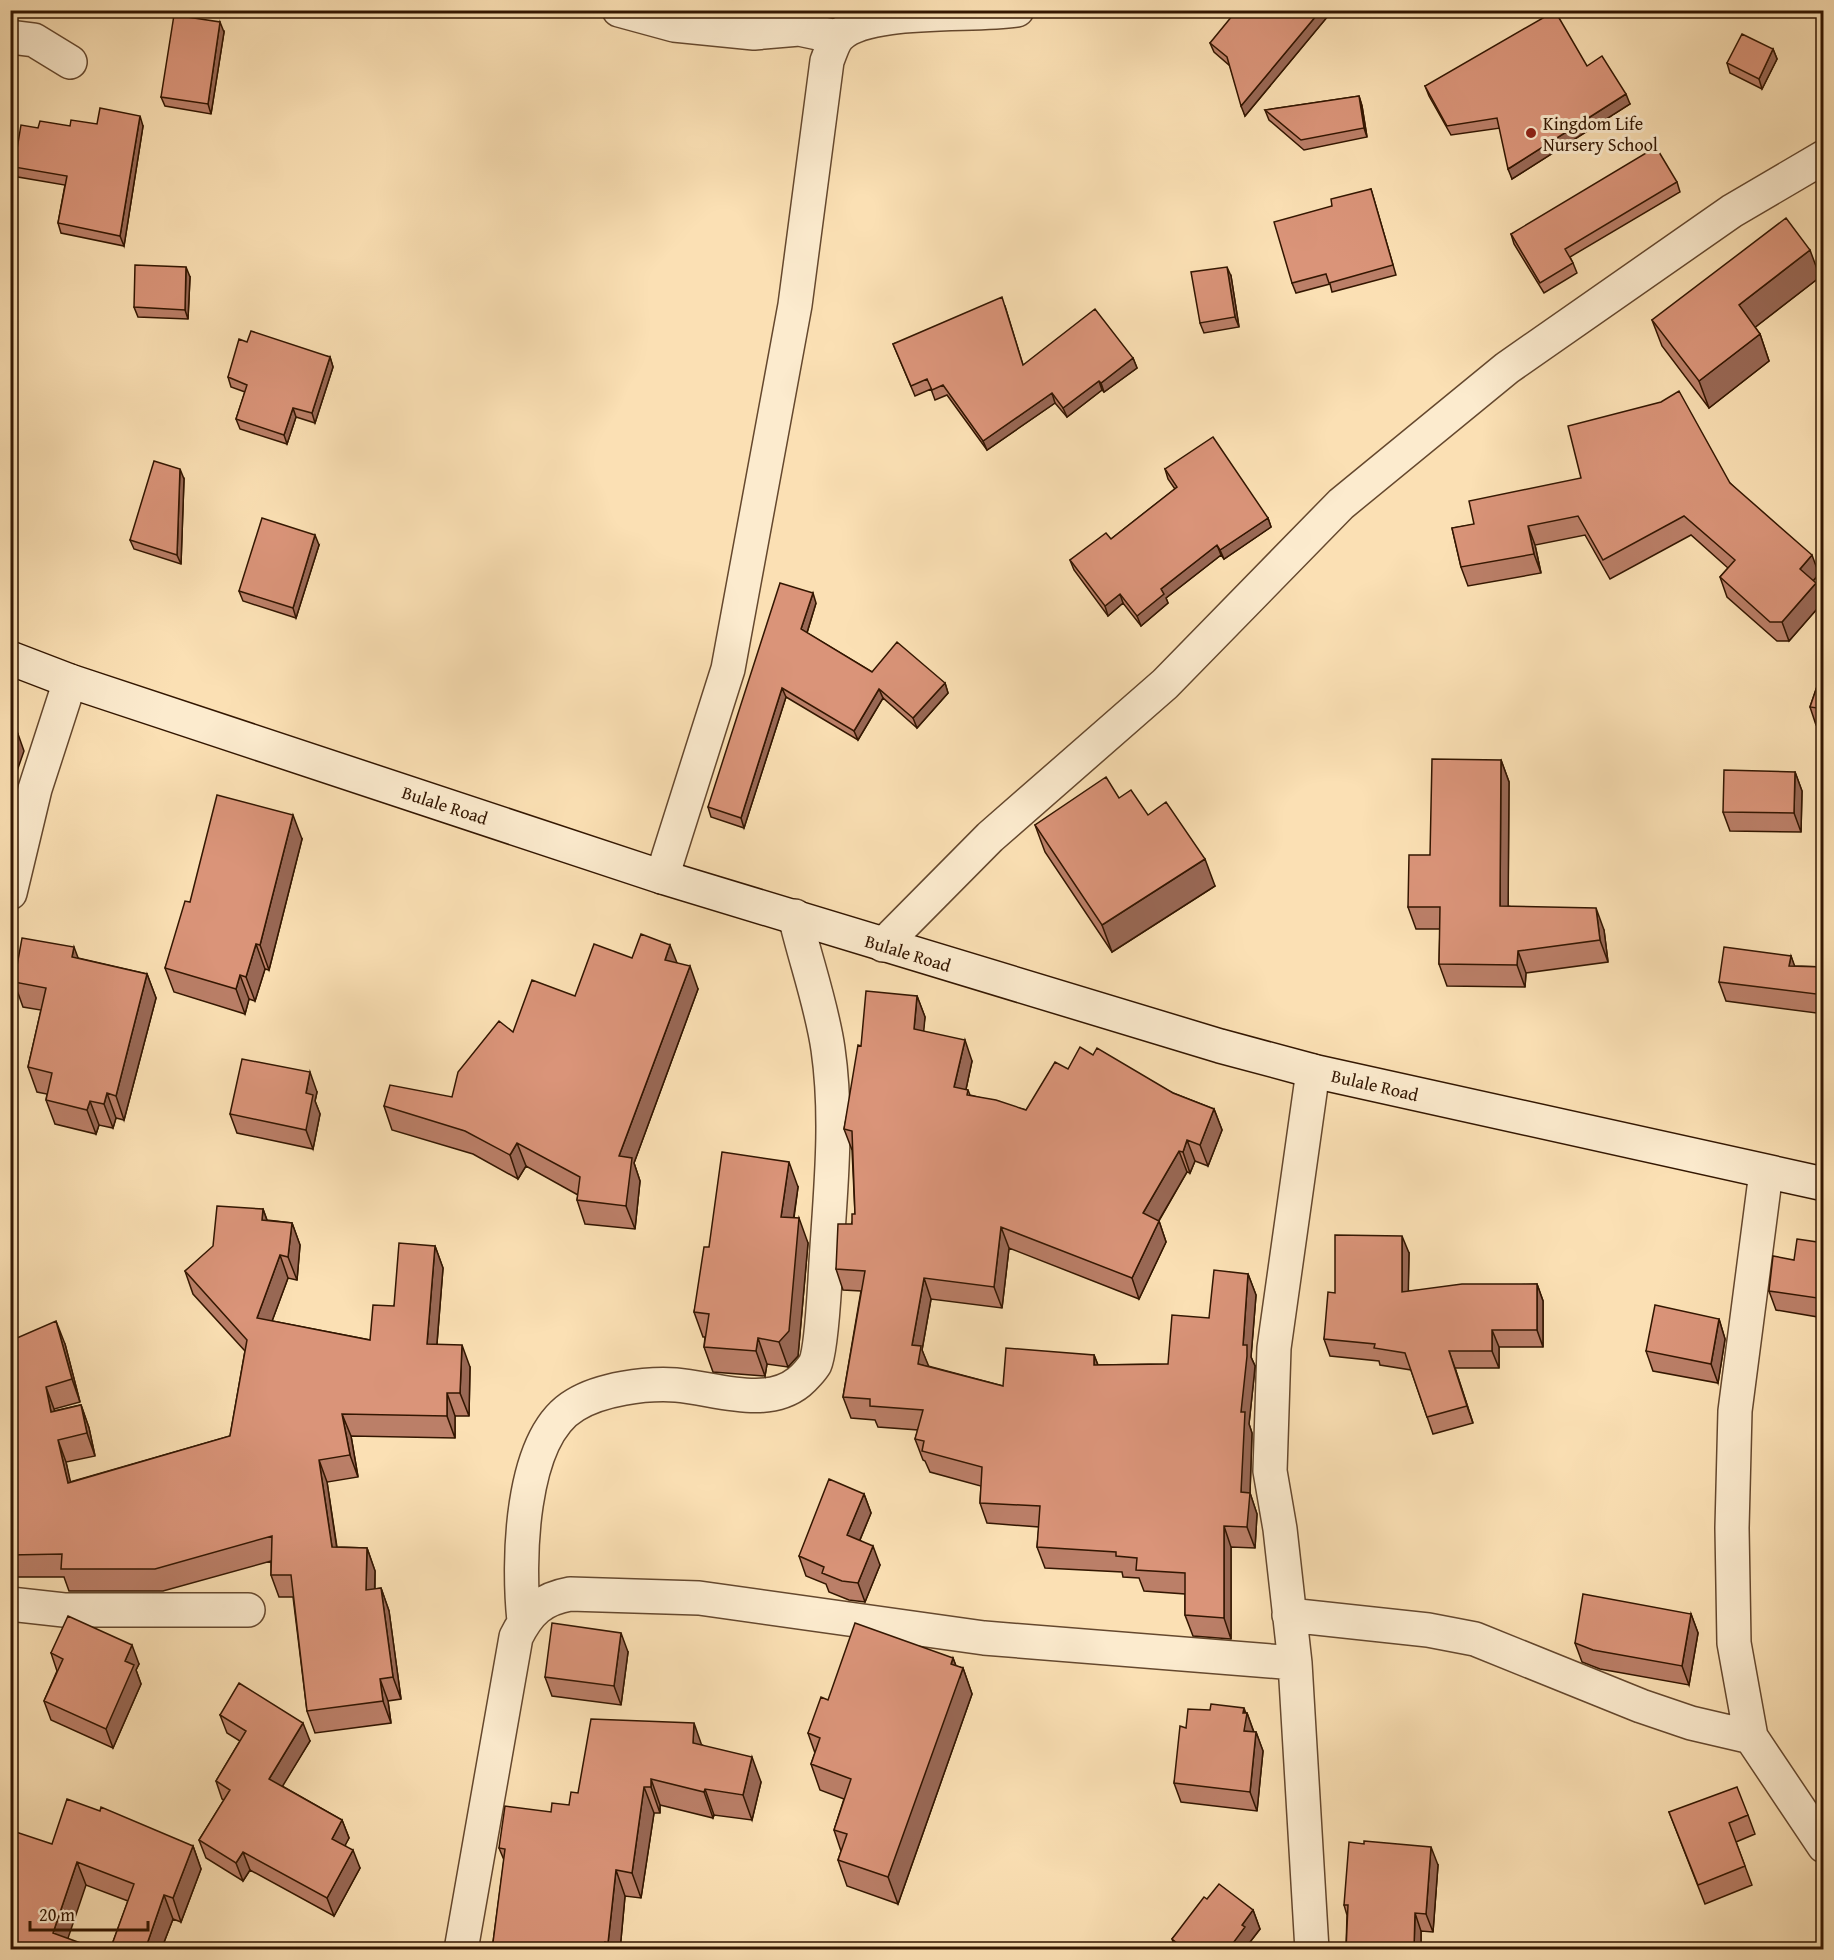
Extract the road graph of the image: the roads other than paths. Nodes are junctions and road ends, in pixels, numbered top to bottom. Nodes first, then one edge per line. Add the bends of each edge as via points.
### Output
1 (619, 10) edge
2 (1017, 10) edge
3 (10, 36) edge
4 (837, 37) junction
5 (70, 62) dead end
6 (1824, 157) edge
7 (10, 658) edge
8 (70, 681) junction
9 (662, 877) junction
10 (10, 893) edge
11 (795, 916) junction
12 (883, 945) junction
13 (1313, 1071) junction
14 (1766, 1172) junction
15 (1824, 1184) edge
16 (10, 1604) edge
17 (248, 1610) dead end
18 (1289, 1615) junction
19 (524, 1621) junction
20 (1295, 1663) junction
21 (1751, 1737) junction
22 (1824, 1845) edge
23 (461, 1950) edge
24 (1312, 1950) edge

1 - 4 street via 674,25 754,33 799,29
2 - 4 street via 864,22
3 - 5 street via 34,40
4 - 9 street via 827,61 795,305 728,669
6 - 12 street via 1732,211 1507,368 1341,504 1165,684 990,837
7 - 8 street, Bulale Road
8 - 9 street, Bulale Road
8 - 10 street via 35,789
9 - 11 street, Bulale Road
11 - 12 street, Bulale Road
11 - 19 street via 828,1047 834,1111 823,1308 815,1364 798,1383 768,1396 675,1385 598,1395 573,1405 552,1427 535,1463 525,1511 519,1576
12 - 13 street, Bulale Road
13 - 14 street, Bulale Road
13 - 18 street via 1274,1348 1270,1471
14 - 15 street, Bulale Road
14 - 21 street via 1734,1422 1734,1643
16 - 17 street via 64,1610
18 - 20 street
18 - 21 street via 1475,1639 1641,1706
19 - 20 street via 536,1606 552,1597 570,1594 699,1598 984,1638
19 - 23 street via 516,1636
20 - 24 street
21 - 22 street

